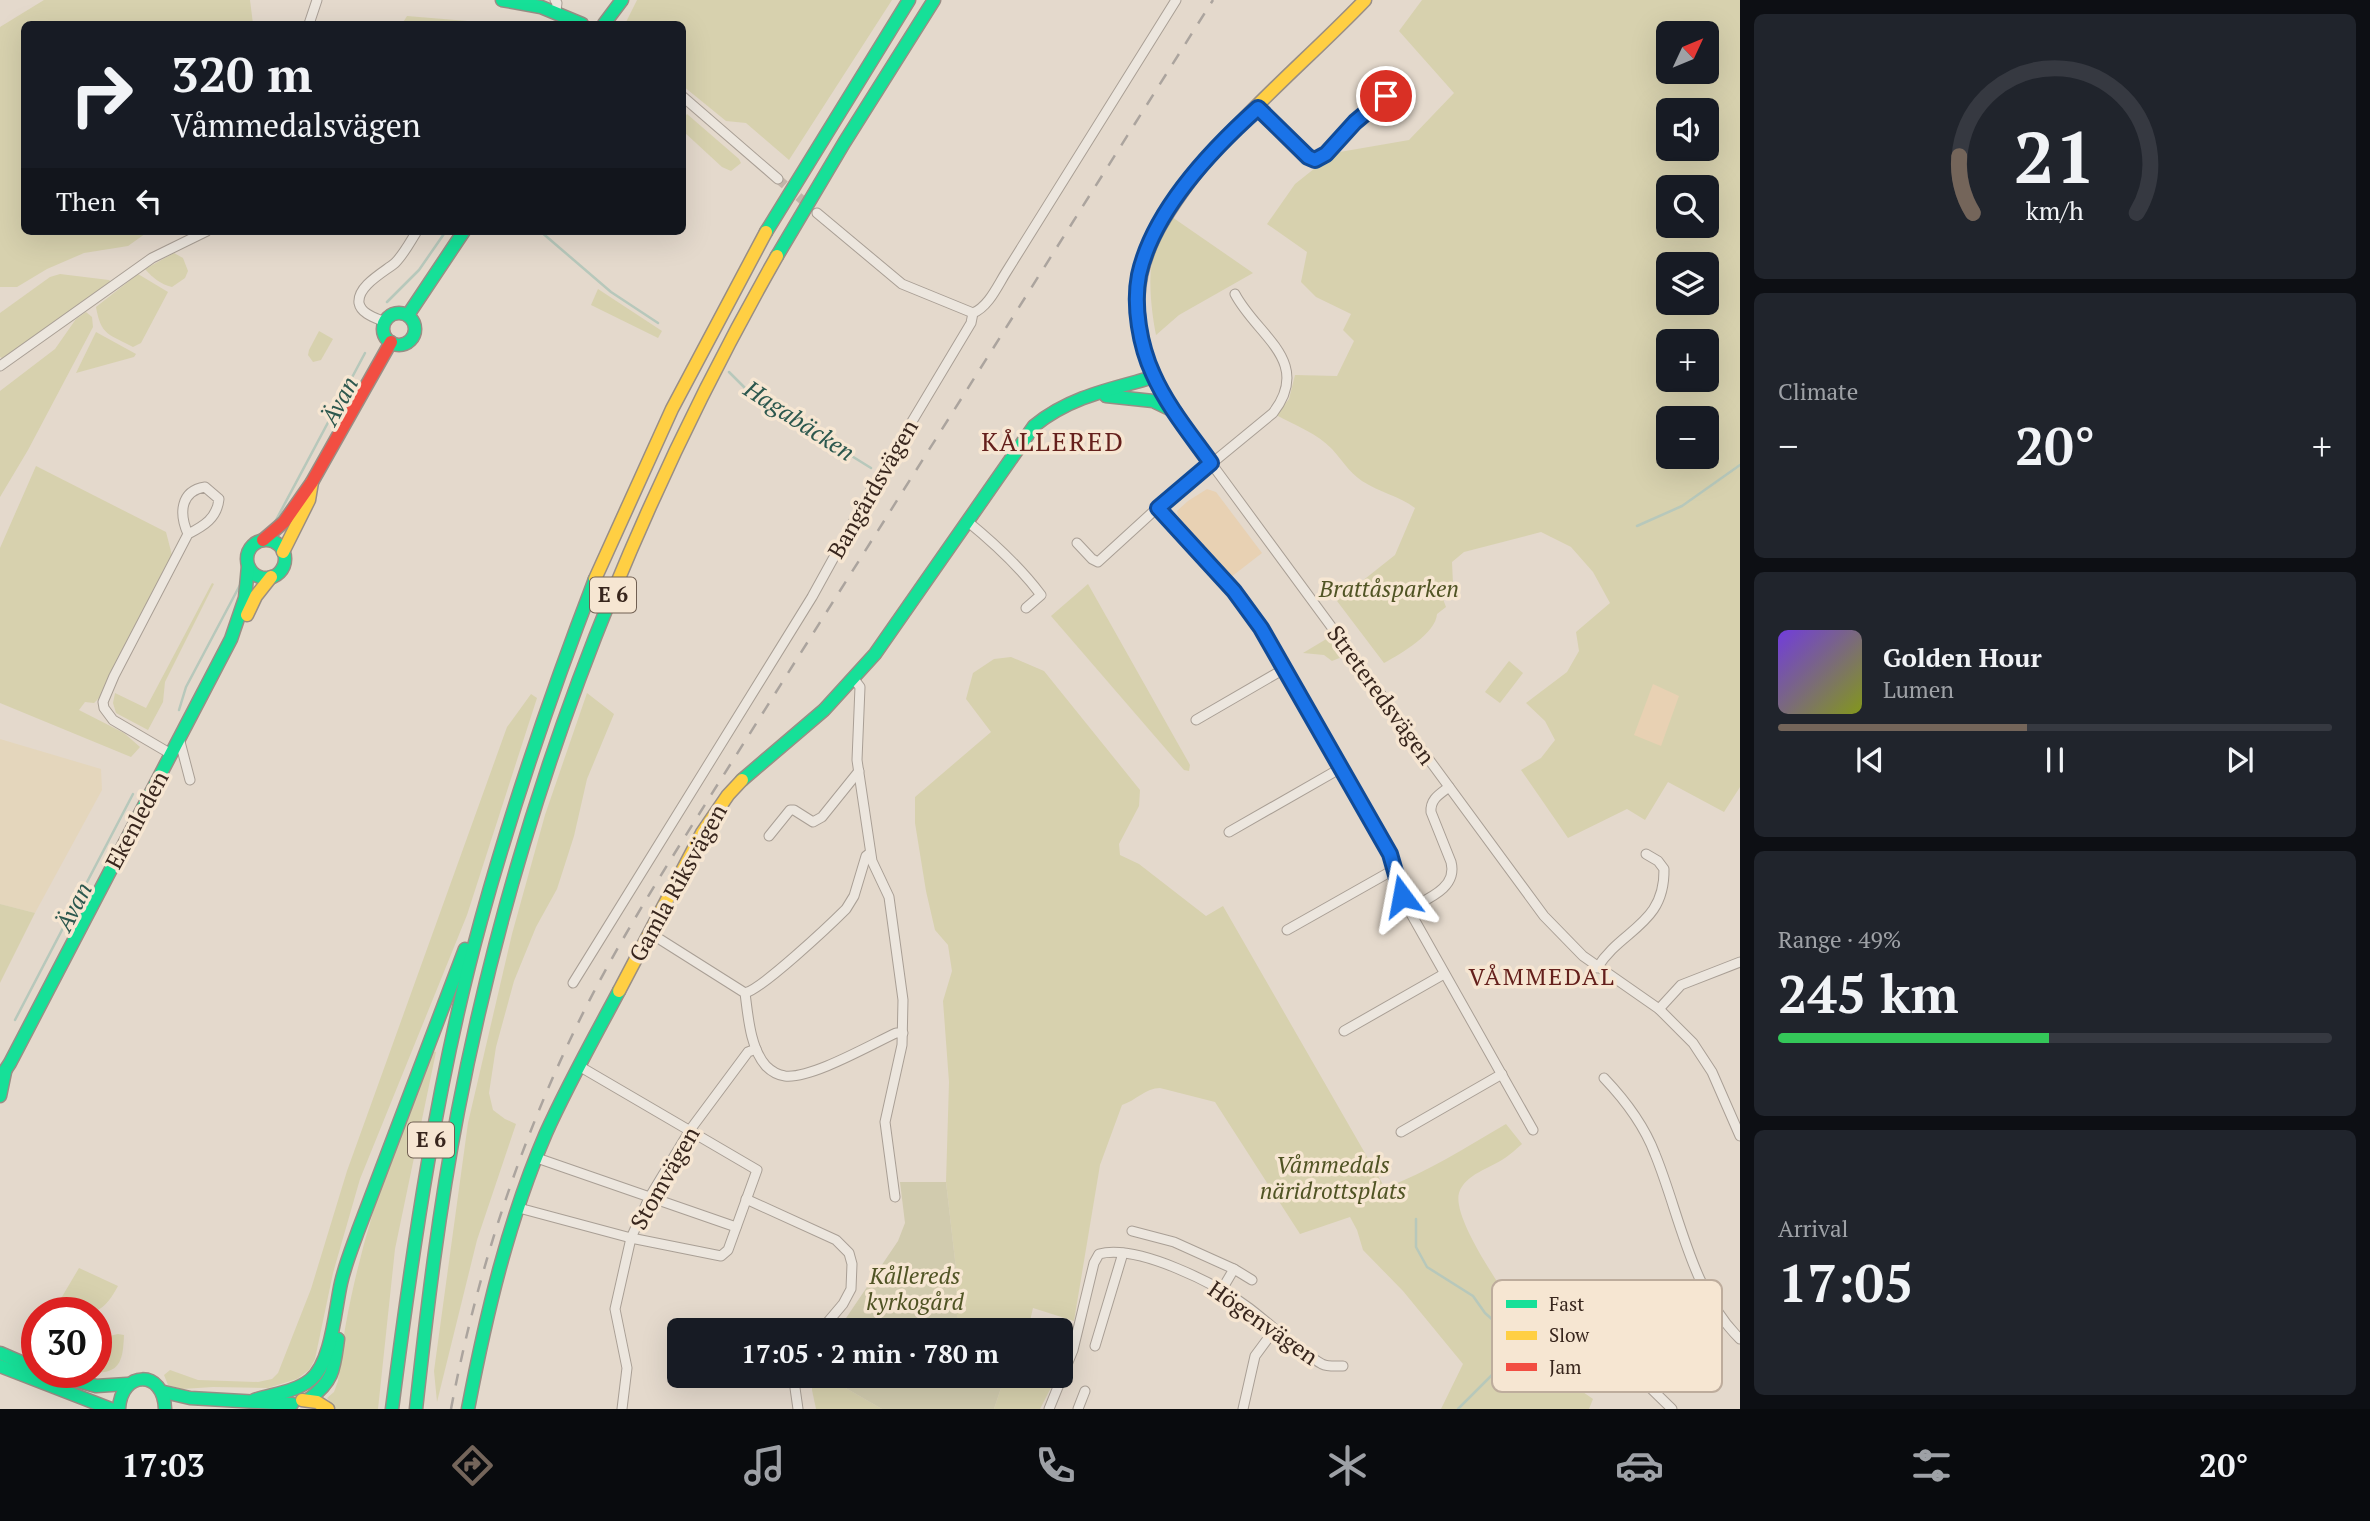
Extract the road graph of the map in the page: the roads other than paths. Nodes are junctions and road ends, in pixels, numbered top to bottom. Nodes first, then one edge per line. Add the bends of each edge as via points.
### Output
1 (317, 0) edge
2 (502, 0) edge
3 (622, 0) edge
4 (909, 0) edge
5 (934, 0) edge
6 (1176, 0) edge
7 (1365, 0) edge
8 (555, 6) edge
9 (310, 21) edge
10 (578, 21) edge
11 (606, 21) edge
12 (1386, 96) dead end
13 (686, 99) edge
14 (1258, 108) junction
15 (778, 179) tunnel mouth
16 (817, 214) tunnel mouth
17 (199, 235) edge
18 (414, 235) edge
19 (461, 235) edge
20 (1235, 294) dead end
21 (973, 313) junction
22 (408, 315) junction
23 (385, 322) junction
24 (391, 342) junction
25 (0, 366) edge
26 (1154, 377) junction
27 (1096, 394) junction
28 (1176, 412) junction
29 (1211, 463) junction
30 (312, 482) junction
31 (1158, 508) junction
32 (967, 521) junction
33 (188, 534) junction
34 (262, 540) junction
35 (1077, 543) dead end
36 (283, 552) junction
37 (248, 566) junction
38 (271, 577) junction
39 (1026, 608) dead end
40 (231, 639) junction
41 (1284, 669) junction
42 (854, 679) junction
43 (1196, 720) dead end
44 (179, 738) junction
45 (171, 754) junction
46 (1341, 768) junction
47 (859, 771) junction
48 (190, 780) dead end
49 (1449, 787) junction
50 (1229, 832) dead end
51 (769, 836) dead end
52 (870, 853) junction
53 (1646, 854) dead end
54 (1395, 869) junction
55 (494, 875) junction
56 (1409, 909) junction
57 (1287, 930) dead end
58 (650, 933) junction
59 (1740, 962) edge
60 (1597, 968) junction
61 (1444, 974) junction
62 (573, 983) dead end
63 (745, 993) junction
64 (1659, 1009) junction
65 (1344, 1031) dead end
66 (903, 1033) junction
67 (756, 1049) junction
68 (579, 1066) junction
69 (1502, 1074) junction
70 (3, 1075) edge
71 (1605, 1078) dead end
72 (0, 1096) edge
73 (690, 1130) junction
74 (1533, 1130) dead end
75 (1401, 1132) dead end
76 (1740, 1136) edge
77 (537, 1158) junction
78 (895, 1197) dead end
79 (649, 1198) junction
80 (746, 1199) junction
81 (519, 1208) junction
82 (736, 1227) junction
83 (1132, 1231) dead end
84 (359, 1233) junction
85 (631, 1238) junction
86 (1123, 1253) junction
87 (1234, 1269) junction
88 (1252, 1280) dead end
89 (1702, 1280) edge
90 (1221, 1291) junction
91 (1722, 1316) edge
92 (831, 1318) edge
93 (1275, 1329) junction
94 (1740, 1339) edge
95 (1095, 1346) dead end
96 (0, 1353) edge
97 (21, 1362) edge
98 (0, 1366) edge
99 (1343, 1366) dead end
100 (127, 1384) junction
101 (112, 1386) edge
102 (795, 1388) edge
103 (1085, 1391) dead end
104 (164, 1392) junction
105 (1655, 1392) edge
106 (309, 1399) junction
107 (254, 1401) junction
108 (290, 1406) edge
109 (111, 1409) edge
110 (120, 1409) edge
111 (165, 1409) edge
112 (328, 1409) edge
113 (392, 1409) edge
114 (416, 1409) edge
115 (468, 1409) edge
116 (622, 1409) edge
117 (798, 1409) edge
118 (1049, 1409) edge
119 (1077, 1409) edge
120 (1243, 1409) edge
121 (1672, 1409) edge

1 - 9 street
2 - 8 main road
3 - 11 main road
4 - 55 main road, E 6 via 747,265 648,459 569,646 523,774
5 - 114 main road, E 6 via 807,202 751,302 667,469 589,656 544,779 486,981 434,1247
6 - 21 street, Bangårdsvägen via 1005,274 980,311
7 - 14 main road
8 - 10 main road
12 - 14 street via 1315,160
13 - 15 street
14 - 26 main road via 1179,194 1143,260 1138,279 1139,315
16 - 21 street via 902,284
17 - 25 street via 143,264
18 - 23 street via 359,299 366,313
19 - 22 main road, Ekenleden
20 - 29 street via 1283,358 1288,385 1273,413
21 - 62 street, Bangårdsvägen via 812,597
22 - 23 main road via 395,313
22 - 24 main road, Ekenleden via 415,325 412,338 404,344
23 - 24 main road via 384,333
24 - 30 main road, Ekenleden
26 - 27 main road, Gamla Riksvägen
26 - 28 street, Streteredsvägen
27 - 28 main road, Gamla Riksvägen via 1153,401
27 - 32 main road, Gamla Riksvägen via 1059,407 1034,426
28 - 29 street, Streteredsvägen
29 - 31 street
29 - 49 street, Streteredsvägen
30 - 34 main road, Ekenleden via 285,522
30 - 36 main road, Ekenleden via 309,500
31 - 35 street via 1098,562
31 - 41 street via 1250,611
32 - 39 street via 994,543 1041,595
32 - 42 main road, Gamla Riksvägen
33 - 33 street, Ekenleden via 207,523 218,507 219,499 205,487 191,491 184,501 182,518
33 - 45 street, Ekenleden via 103,702 113,720
34 - 36 main road via 277,543
34 - 37 main road, Ekenleden via 249,549
36 - 38 main road, Ekenleden via 281,569
37 - 38 main road via 260,577
37 - 40 main road, Ekenleden via 245,598
38 - 40 main road, Ekenleden
40 - 44 main road, Ekenleden
41 - 43 street
41 - 46 street
42 - 47 street via 860,687
42 - 58 main road, Gamla Riksvägen via 728,795 702,833
44 - 45 main road, Ekenleden
44 - 48 street
45 - 70 main road, Ekenleden
46 - 50 street
46 - 54 street
47 - 51 street via 822,817 813,822 790,810
47 - 52 street
49 - 56 street via 1434,799 1431,812 1451,862 1451,879 1439,892
49 - 60 street, Streteredsvägen via 1544,916
52 - 63 street via 846,909 770,977
52 - 66 street via 889,897
53 - 60 street via 1664,869 1662,894 1646,921
54 - 56 street
54 - 57 street
55 - 84 main road via 386,1150
55 - 113 main road, E 6 via 428,1152
56 - 61 street
58 - 63 street
58 - 68 main road, Gamla Riksvägen
59 - 64 street via 1681,985
60 - 64 street, Streteredsvägen
61 - 65 street
61 - 69 street
63 - 67 street
64 - 76 street, Streteredsvägen via 1701,1054
66 - 67 street via 798,1075 778,1075
66 - 78 street via 885,1122
67 - 73 street, Stomvägen via 748,1052
68 - 73 street
68 - 77 main road, Gamla Riksvägen
69 - 74 street
69 - 75 street
70 - 72 main road, Ekenleden
71 - 89 street via 1648,1139
73 - 79 street, Stomvägen
73 - 80 street via 757,1170
77 - 79 street
77 - 81 main road, Gamla Riksvägen
79 - 82 street
79 - 85 street, Stomvägen
80 - 82 street
80 - 92 street via 840,1242 851,1258 850,1289
81 - 85 street
81 - 115 main road, Gamla Riksvägen via 486,1318
82 - 85 street via 728,1250 720,1256
83 - 87 street via 1174,1242
84 - 106 main road via 334,1370 327,1386
84 - 107 main road via 321,1367 307,1383
85 - 116 street, Stomvägen via 615,1309 627,1368
86 - 90 street, Högenvägen via 1187,1273
86 - 95 street
86 - 118 street via 1099,1254 1094,1263 1073,1350
87 - 88 street
87 - 90 street
90 - 93 street, Högenvägen
91 - 94 street
93 - 99 street, Högenvägen via 1324,1366
93 - 120 street via 1255,1356
96 - 97 main road
98 - 109 main road
100 - 101 main road
100 - 104 main road via 146,1379
100 - 110 main road via 120,1395
102 - 117 street
103 - 119 street
104 - 107 main road
104 - 111 main road
105 - 121 street
106 - 108 main road
106 - 112 main road
107 - 108 main road

